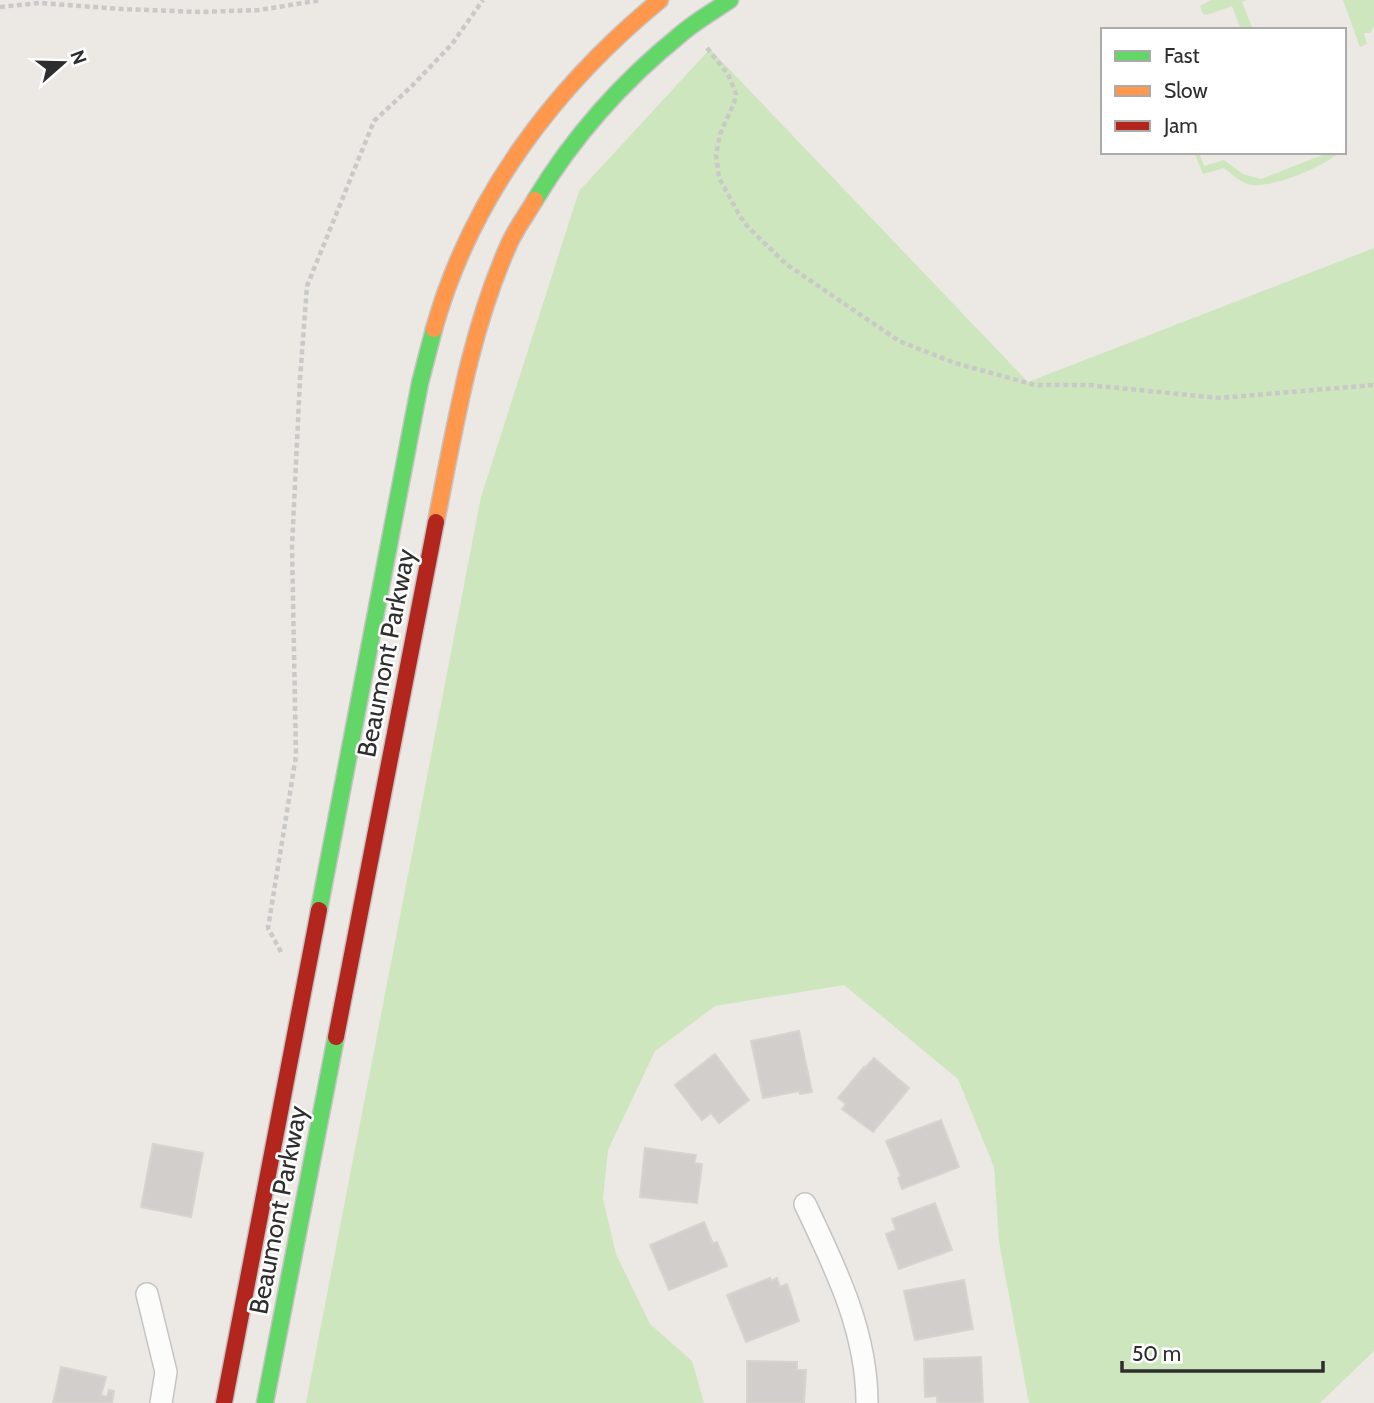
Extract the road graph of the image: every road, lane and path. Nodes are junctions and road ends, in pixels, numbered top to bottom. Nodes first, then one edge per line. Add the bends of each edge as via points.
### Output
1 (321, 0) edge
2 (483, 0) edge
3 (660, 0) edge
4 (730, 0) edge
5 (0, 6) edge
6 (707, 48) dead end
7 (1374, 384) edge
8 (308, 966) junction
9 (805, 1204) dead end
10 (147, 1294) dead end
11 (161, 1403) edge
12 (224, 1403) edge
13 (265, 1403) edge
14 (867, 1403) edge

1 - 5 path via 259,10 200,12 39,2
2 - 8 path via 452,44 374,121 307,286 292,547 296,756 268,928 282,955
3 - 8 street, Beaumont Parkway via 598,54 548,109 506,167 469,233 442,302 420,383
4 - 13 street, Beaumont Parkway via 682,33 629,80 583,132 511,240 484,312 462,389
6 - 7 path via 728,74 736,94 716,155 719,178 740,216 786,264 899,341 955,363 1035,385 1088,385 1220,398
8 - 12 street, Beaumont Parkway
9 - 14 street via 832,1260 858,1334
10 - 11 street via 166,1372

